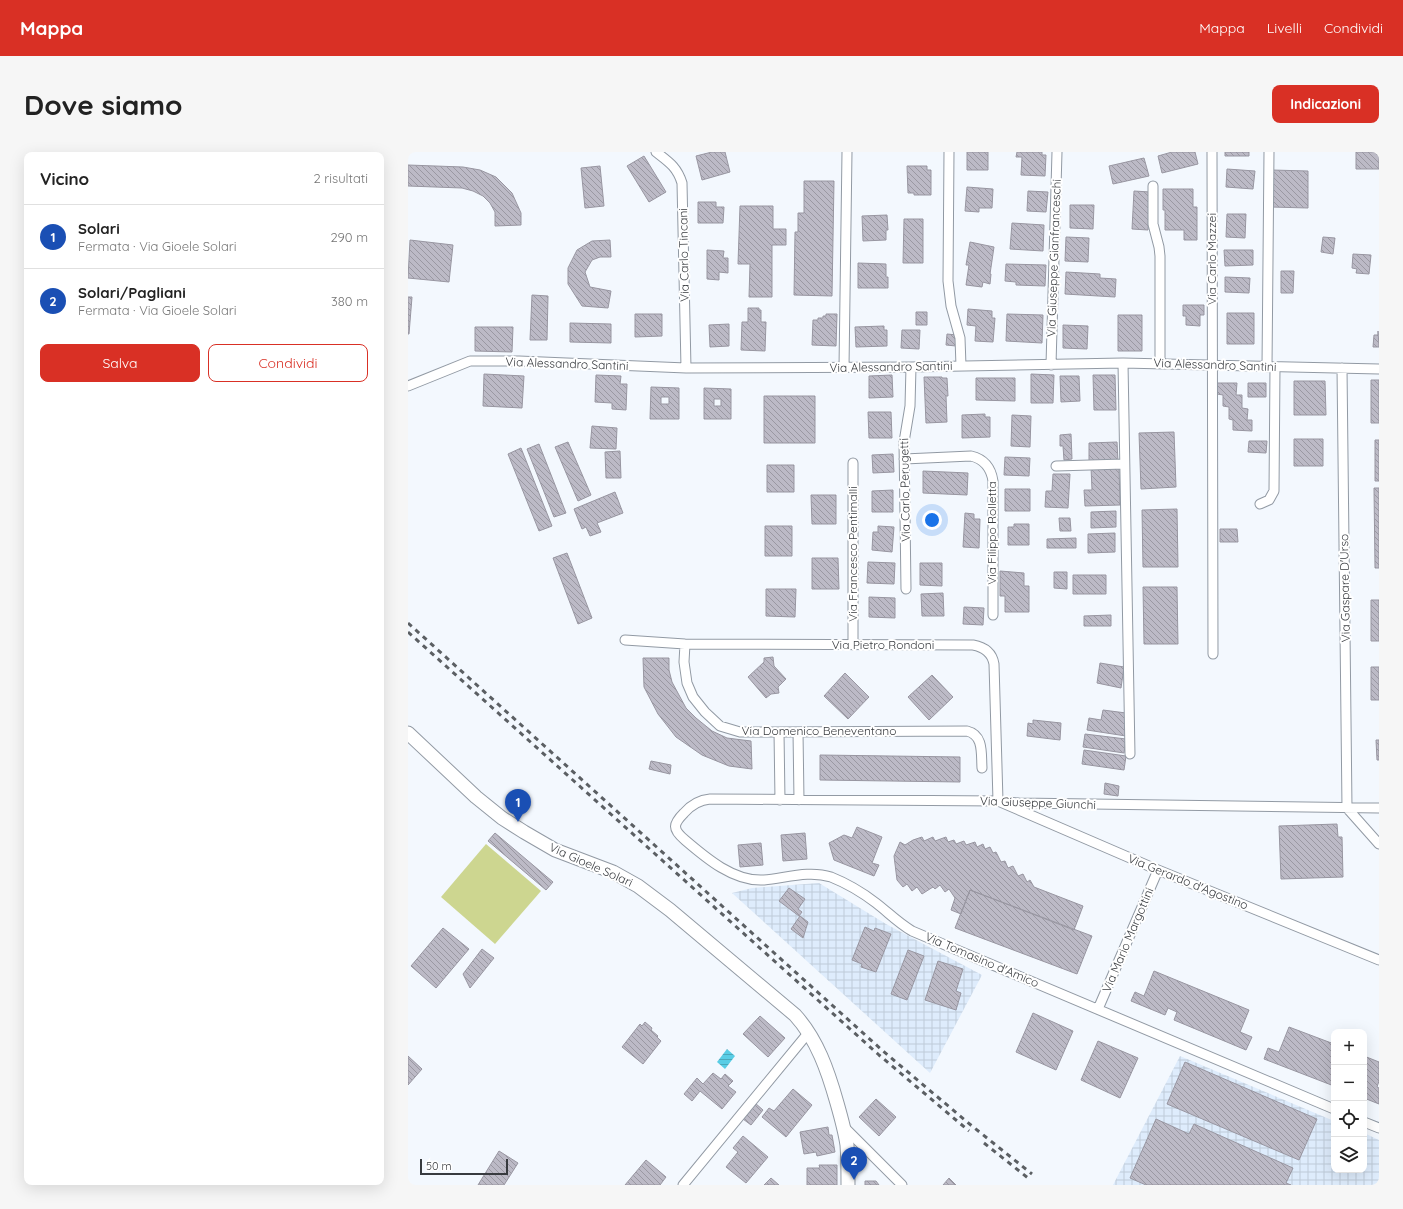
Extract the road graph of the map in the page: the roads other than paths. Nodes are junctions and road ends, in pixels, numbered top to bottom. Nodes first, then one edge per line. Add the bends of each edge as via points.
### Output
1 (656, 152) edge
2 (847, 152) edge
3 (949, 152) edge
4 (1057, 152) edge
5 (1212, 152) edge
6 (1269, 152) edge
7 (1153, 186) dead end
8 (1123, 363) junction
9 (1160, 363) junction
10 (1051, 365) junction
11 (1212, 365) junction
12 (962, 366) junction
13 (911, 367) junction
14 (1271, 367) junction
15 (686, 368) junction
16 (844, 368) junction
17 (1342, 368) junction
18 (1379, 369) edge
19 (408, 386) edge
20 (904, 459) junction
21 (853, 463) dead end
22 (1124, 464) junction
23 (1056, 466) dead end
24 (1260, 504) dead end
25 (906, 589) dead end
26 (993, 615) dead end
27 (626, 640) dead end
28 (685, 644) junction
29 (853, 645) junction
30 (1213, 654) dead end
31 (779, 732) junction
32 (798, 732) junction
33 (408, 733) edge
34 (1130, 754) dead end
35 (982, 768) dead end
36 (780, 800) junction
37 (799, 800) junction
38 (998, 801) junction
39 (697, 802) joint
40 (1347, 808) junction
41 (1379, 808) edge
42 (1379, 844) edge
43 (1158, 870) junction
44 (1379, 960) edge
45 (1098, 1009) junction
46 (809, 1032) junction
47 (1331, 1108) edge
48 (1367, 1123) edge
49 (844, 1127) junction
50 (1379, 1128) edge
51 (683, 1185) edge
52 (848, 1185) edge
53 (902, 1185) edge

1 - 15 street, Via Carlo Tincani via 673,165 682,183
2 - 16 street
3 - 12 street via 948,281 951,306 960,338
4 - 10 street, Via Giuseppe Gianfranceschi
5 - 11 street, Via Carlo Mazzei
6 - 14 street
7 - 9 street via 1153,224 1160,256
8 - 9 street, Via Alessandro Santini
8 - 10 street, Via Alessandro Santini
8 - 22 street
9 - 11 street, Via Alessandro Santini
10 - 12 street, Via Alessandro Santini
11 - 14 street, Via Alessandro Santini
11 - 30 street, Via Carlo Mazzei
12 - 13 street, Via Alessandro Santini
13 - 16 street, Via Alessandro Santini
13 - 20 street, Via Carlo Perugetti
14 - 17 street, Via Alessandro Santini
14 - 24 street via 1274,491 1269,500
15 - 16 street, Via Alessandro Santini
15 - 19 street, Via Alessandro Santini via 470,361
17 - 18 street, Via Alessandro Santini
17 - 40 street, Via Gaspare D'Urso
20 - 25 street, Via Carlo Perugetti
20 - 26 street, Via Filippo Rolletta via 971,456 981,459 990,469
21 - 29 street, Via Francesco Pentimalli
22 - 23 street
22 - 34 street
27 - 28 street, Via Pietro Rondoni
28 - 29 street, Via Pietro Rondoni
28 - 31 street, Via Domenico Beneventano via 687,683 693,697 705,712 720,726 740,732
29 - 38 street, Via Pietro Rondoni via 973,645 991,654 994,660
31 - 32 street, Via Domenico Beneventano
31 - 36 street
32 - 35 street, Via Domenico Beneventano via 970,731 980,740
32 - 37 street
33 - 46 street, Via Gioele Solari via 476,797 513,826 555,850 621,876 648,893 786,1006
36 - 37 street, Via Giuseppe Giunchi
36 - 39 street, Via Giuseppe Giunchi via 710,799
37 - 38 street, Via Giuseppe Giunchi
38 - 40 street, Via Giuseppe Giunchi
38 - 43 street, Via Gerardo d'Agostino
39 - 45 street, Via Tomasino d'Amico via 676,821 676,831 699,852 722,867 756,880 808,874 834,878 867,897 896,921 912,930
40 - 41 street, Via Giuseppe Giunchi
40 - 42 street
43 - 44 street, Via Gerardo d'Agostino
43 - 45 street, Via Mario Margottini
45 - 47 street, Via Tomasino d'Amico
46 - 49 street, Via Gioele Solari via 826,1069
46 - 51 street
48 - 50 street
49 - 52 street, Via Gioele Solari via 848,1155
49 - 53 street

